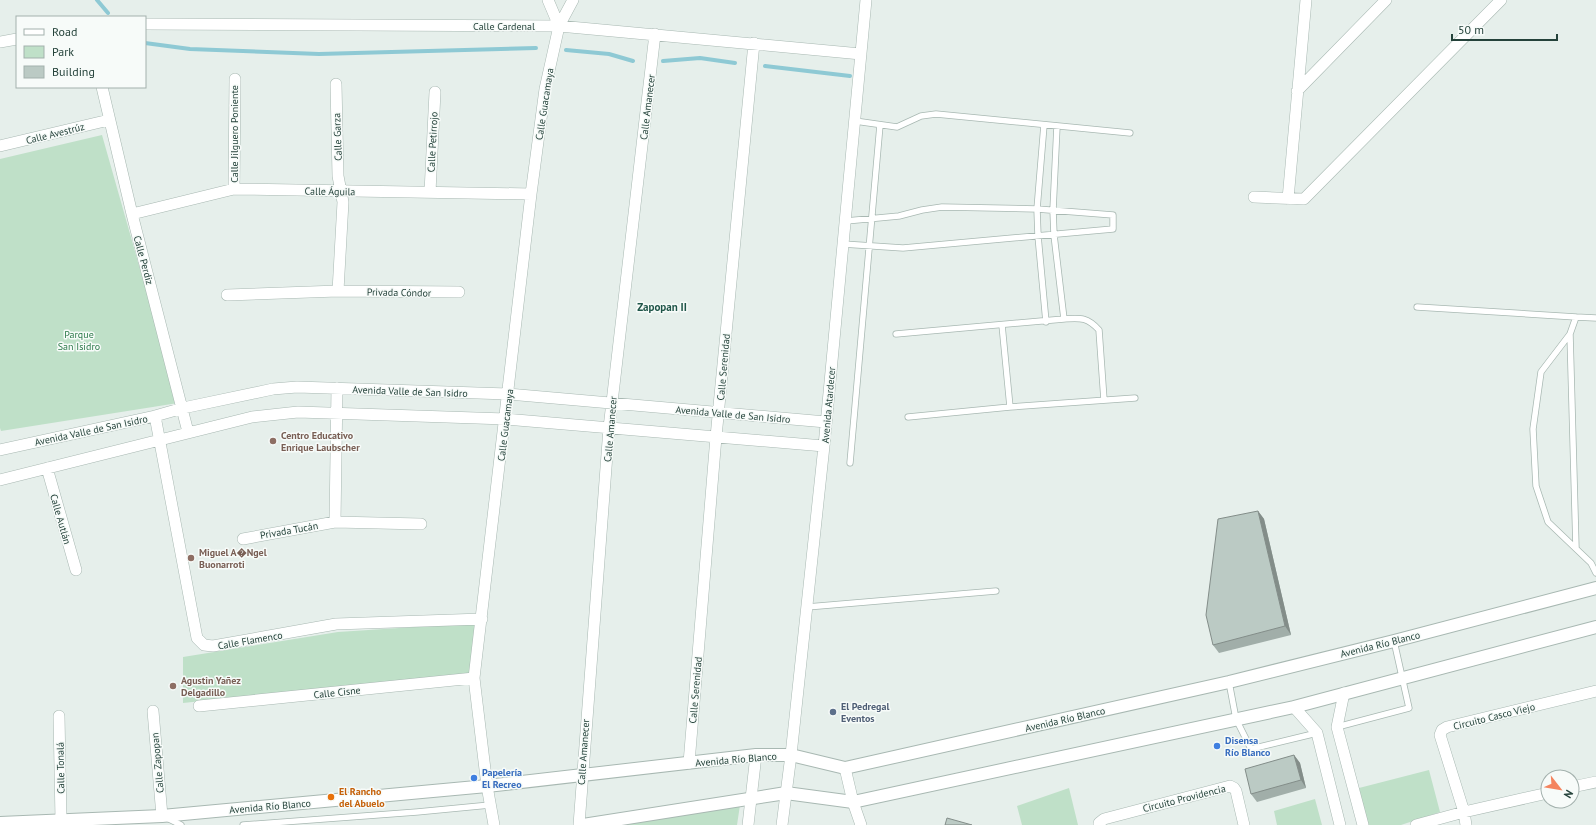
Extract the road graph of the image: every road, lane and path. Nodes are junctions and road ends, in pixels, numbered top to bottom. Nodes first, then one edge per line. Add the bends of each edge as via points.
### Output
1 (548, 0) edge
2 (573, 0) edge
3 (866, 0) edge
4 (1306, 0) edge
5 (1386, 0) edge
6 (1501, 0) edge
7 (146, 24) edge
8 (559, 26) junction
9 (655, 34) junction
10 (16, 39) edge
11 (0, 42) edge
12 (754, 43) junction
13 (861, 54) junction
14 (234, 79) dead end
15 (336, 84) dead end
16 (102, 88) edge
17 (1297, 91) junction
18 (435, 92) dead end
19 (109, 120) junction
20 (855, 121) junction
21 (880, 125) junction
22 (1044, 125) junction
23 (1057, 126) junction
24 (1130, 133) dead end
25 (0, 146) edge
26 (234, 189) junction
27 (341, 191) junction
28 (430, 192) junction
29 (531, 194) junction
30 (1254, 196) dead end
31 (1288, 199) junction
32 (1037, 209) junction
33 (1052, 210) junction
34 (132, 214) junction
35 (871, 219) junction
36 (846, 221) junction
37 (1054, 235) junction
38 (1038, 236) junction
39 (843, 244) junction
40 (870, 246) junction
41 (338, 291) junction
42 (459, 292) dead end
43 (227, 295) dead end
44 (1417, 307) dead end
45 (1576, 318) junction
46 (1596, 318) edge
47 (1064, 319) junction
48 (1046, 322) junction
49 (1002, 325) junction
50 (896, 334) dead end
51 (1570, 334) junction
52 (337, 388) junction
53 (508, 394) junction
54 (1135, 398) dead end
55 (1104, 400) junction
56 (612, 403) junction
57 (1010, 407) junction
58 (183, 408) junction
59 (336, 412) junction
60 (719, 413) junction
61 (155, 416) junction
62 (908, 417) dead end
63 (506, 419) junction
64 (826, 422) junction
65 (609, 428) junction
66 (188, 432) junction
67 (716, 437) junction
68 (159, 440) junction
69 (824, 446) junction
70 (0, 450) edge
71 (850, 463) dead end
72 (47, 468) junction
73 (0, 480) edge
74 (335, 522) junction
75 (421, 524) dead end
76 (243, 539) dead end
77 (1576, 548) junction
78 (76, 570) dead end
79 (1596, 573) edge
80 (1596, 588) edge
81 (996, 591) dead end
82 (807, 607) junction
83 (482, 619) junction
84 (1596, 627) edge
85 (1394, 641) junction
86 (474, 678) junction
87 (1403, 678) junction
88 (1229, 682) junction
89 (1596, 691) edge
90 (1344, 694) junction
91 (199, 706) dead end
92 (1294, 706) junction
93 (153, 711) dead end
94 (59, 716) dead end
95 (1236, 719) junction
96 (1337, 727) junction
97 (1317, 733) junction
98 (756, 755) junction
99 (791, 755) junction
100 (689, 762) junction
101 (845, 768) junction
102 (581, 776) junction
103 (1596, 782) edge
104 (1580, 785) edge
105 (487, 786) junction
106 (786, 793) junction
107 (1540, 795) edge
108 (751, 798) junction
109 (853, 802) junction
110 (490, 805) junction
111 (1464, 812) junction
112 (162, 816) junction
113 (61, 820) junction
114 (0, 823) edge
115 (181, 825) edge
116 (243, 825) edge
117 (494, 825) edge
118 (579, 825) edge
119 (583, 825) edge
120 (748, 825) edge
121 (782, 825) edge
122 (861, 825) edge
123 (1099, 825) edge
124 (1244, 825) edge
125 (1340, 825) edge
126 (1363, 825) edge
127 (1416, 825) edge
128 (1466, 825) edge

1 - 8 street
2 - 8 street, Calle Guacamaya
3 - 13 street, Avenida Atardecer
4 - 17 street
5 - 17 street
6 - 31 street via 1304,199
7 - 8 street, Calle Cardenal
8 - 9 street, Calle Cardenal
8 - 29 street, Calle Guacamaya via 545,89
9 - 12 street, Calle Cardenal
9 - 56 street, Calle Amanecer
10 - 11 street
12 - 13 street, Calle Cardenal
12 - 60 street, Calle Serenidad
13 - 20 street, Avenida Atardecer
14 - 26 street, Calle Jilguero Poniente
15 - 27 street, Calle Garza via 338,176
16 - 19 street, Calle Perdiz
17 - 31 street
18 - 28 street, Calle Petirrojo
19 - 25 street, Calle Avestrúz
19 - 34 street, Calle Perdiz
20 - 21 lane
20 - 36 street, Avenida Atardecer
21 - 22 lane via 897,127 921,116 936,114
21 - 35 lane
22 - 23 lane
22 - 32 lane
23 - 24 lane
23 - 33 lane
26 - 27 street, Calle Águila
26 - 34 street, Calle Águila
27 - 28 street, Calle Águila
27 - 41 street via 343,202
28 - 29 street, Calle Águila
29 - 53 street, Calle Guacamaya
30 - 31 street
32 - 33 lane
32 - 35 lane via 942,207
32 - 38 lane
33 - 37 lane
33 - 37 lane via 1113,215 1113,229
34 - 58 street, Calle Perdiz
35 - 36 lane
35 - 40 lane
36 - 39 street, Avenida Atardecer
37 - 38 lane
37 - 47 lane
38 - 40 lane via 903,248
38 - 48 lane
39 - 40 lane
39 - 64 street, Avenida Atardecer
40 - 71 lane
41 - 42 street, Privada Cóndor
41 - 43 street, Privada Cóndor
44 - 45 lane
45 - 46 lane
45 - 51 lane
47 - 48 lane
47 - 55 lane via 1081,318 1091,321 1100,330
48 - 49 lane
49 - 50 lane
49 - 57 lane
51 - 77 lane
51 - 77 lane via 1541,372 1533,429 1536,486 1548,522
52 - 53 street, Avenida Valle de San Isidro
52 - 58 street, Avenida Valle de San Isidro via 273,389
52 - 59 street
53 - 56 street, Avenida Valle de San Isidro
53 - 63 street, Calle Guacamaya
54 - 55 lane
55 - 57 lane
56 - 60 street, Avenida Valle de San Isidro
56 - 65 street, Calle Amanecer
57 - 62 lane
58 - 61 street, Avenida Valle de San Isidro
58 - 66 street, Calle Perdiz
59 - 63 street
59 - 66 street via 270,414
59 - 74 street
60 - 64 street, Avenida Valle de San Isidro
60 - 67 street, Calle Serenidad
61 - 68 street, Calle Flamenco
61 - 70 street, Avenida Valle de San Isidro
63 - 65 street
63 - 83 street, Calle Guacamaya
64 - 69 street, Avenida Atardecer
65 - 67 street
65 - 102 street, Calle Amanecer
66 - 68 street
67 - 69 street
67 - 100 street, Calle Serenidad
68 - 72 street
68 - 83 street, Calle Flamenco via 197,638 204,644 213,646 336,624
69 - 82 street, Avenida Atardecer
72 - 73 street
72 - 78 street, Calle Autlán
74 - 75 street, Privada Tucán
74 - 76 street, Privada Tucán
77 - 79 lane via 1591,563
80 - 85 street, Avenida Río Blanco
81 - 82 lane
82 - 99 street, Avenida Atardecer
83 - 86 street, Calle Guacamaya
84 - 87 street
85 - 87 lane
85 - 88 street, Avenida Río Blanco
86 - 91 street, Calle Cisne
86 - 105 street, Calle Guacamaya
87 - 90 street
87 - 96 lane via 1409,708
88 - 95 lane
88 - 101 street, Avenida Río Blanco
89 - 111 street, Circuito Casco Viejo via 1442,730 1440,735
90 - 92 street
90 - 96 street
92 - 95 street
92 - 97 street
93 - 112 street, Calle Zapopan
94 - 113 street, Calle Tonalá
95 - 97 lane via 1251,749
95 - 109 street
96 - 126 street
97 - 125 street
98 - 99 street, Avenida Río Blanco
98 - 100 street, Avenida Río Blanco
98 - 108 street
99 - 101 street, Avenida Río Blanco
99 - 106 street, Avenida Atardecer
100 - 102 street, Avenida Río Blanco
101 - 109 street
102 - 105 street, Avenida Río Blanco
102 - 118 street, Calle Amanecer
103 - 104 street
105 - 110 street, Calle Guacamaya
105 - 112 street, Avenida Río Blanco
106 - 108 street
106 - 109 street
106 - 121 street, Avenida Atardecer
107 - 111 street
108 - 119 street
108 - 120 street
109 - 122 street
110 - 116 lane
110 - 117 street, Calle Guacamaya
111 - 127 street
111 - 128 street, Circuito Casco Viejo
112 - 113 street, Avenida Río Blanco
112 - 115 lane
113 - 114 street, Avenida Río Blanco
123 - 124 street, Circuito Providencia via 1104,819 1230,786 1236,791

